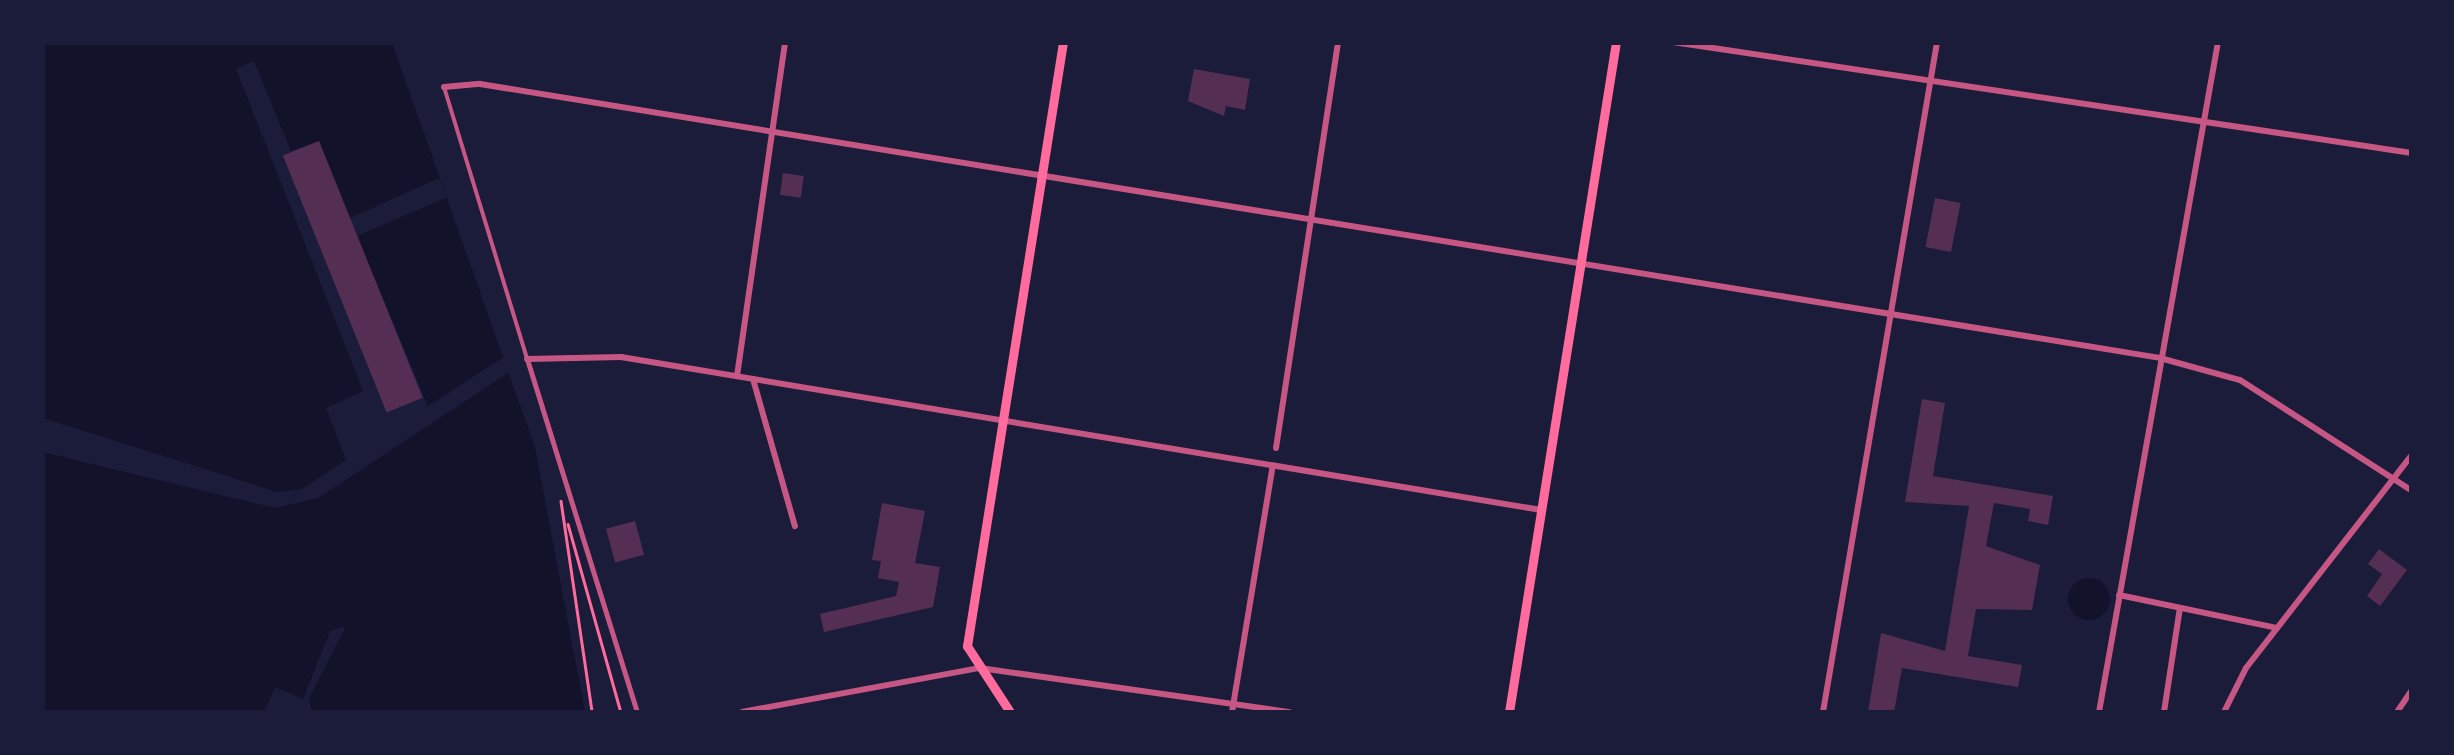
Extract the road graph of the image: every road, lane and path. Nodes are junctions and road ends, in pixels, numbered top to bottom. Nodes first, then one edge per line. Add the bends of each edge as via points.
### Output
1 (784, 42) edge
2 (1063, 42) edge
3 (1338, 42) edge
4 (1616, 42) edge
5 (1672, 42) edge
6 (1937, 42) edge
7 (2218, 42) edge
8 (1930, 79) junction
9 (444, 87) joint
10 (2206, 118) junction
11 (772, 138) junction
12 (2412, 153) edge
13 (1042, 179) junction
14 (1311, 221) junction
15 (1581, 263) junction
16 (1890, 314) junction
17 (2160, 358) junction
18 (527, 359) junction
19 (736, 376) junction
20 (753, 379) junction
21 (1003, 420) junction
22 (1276, 448) joint
23 (2412, 455) edge
24 (1274, 465) junction
25 (2393, 480) junction
26 (567, 490) junction
27 (2412, 492) edge
28 (560, 494) junction
29 (1541, 510) junction
30 (796, 526) dead end
31 (2120, 595) junction
32 (2180, 608) junction
33 (2278, 628) junction
34 (980, 668) junction
35 (2412, 690) edge
36 (1232, 708) edge
37 (592, 712) edge
38 (622, 712) edge
39 (637, 712) edge
40 (742, 712) edge
41 (1010, 712) edge
42 (1290, 712) edge
43 (1509, 712) edge
44 (1823, 712) edge
45 (2099, 712) edge
46 (2164, 712) edge
47 (2224, 712) edge
48 (2396, 712) edge

1 - 11 street
2 - 13 main road
3 - 14 street
4 - 15 main road
5 - 8 street
6 - 8 street
7 - 10 street
8 - 10 street
8 - 16 street
9 - 11 street via 480,84
9 - 18 lane
10 - 12 street
10 - 17 street
11 - 13 street
11 - 19 street
13 - 14 street
13 - 21 main road
14 - 15 street
14 - 22 street
15 - 16 street
15 - 29 main road
16 - 17 street
16 - 44 street
17 - 25 street via 2240,380
17 - 31 street
18 - 19 street via 621,357
18 - 26 street
19 - 20 street
20 - 21 street
20 - 30 street
21 - 24 street
21 - 34 main road via 968,646
22 - 24 street
23 - 25 street
24 - 29 street
24 - 36 street
25 - 27 street
25 - 33 street
26 - 28 path
26 - 39 street
28 - 37 path
28 - 38 path
29 - 43 main road
31 - 32 street
31 - 45 street
32 - 33 street
32 - 46 street
33 - 47 street
34 - 36 street
34 - 40 street
34 - 41 main road
35 - 48 street
36 - 42 street

